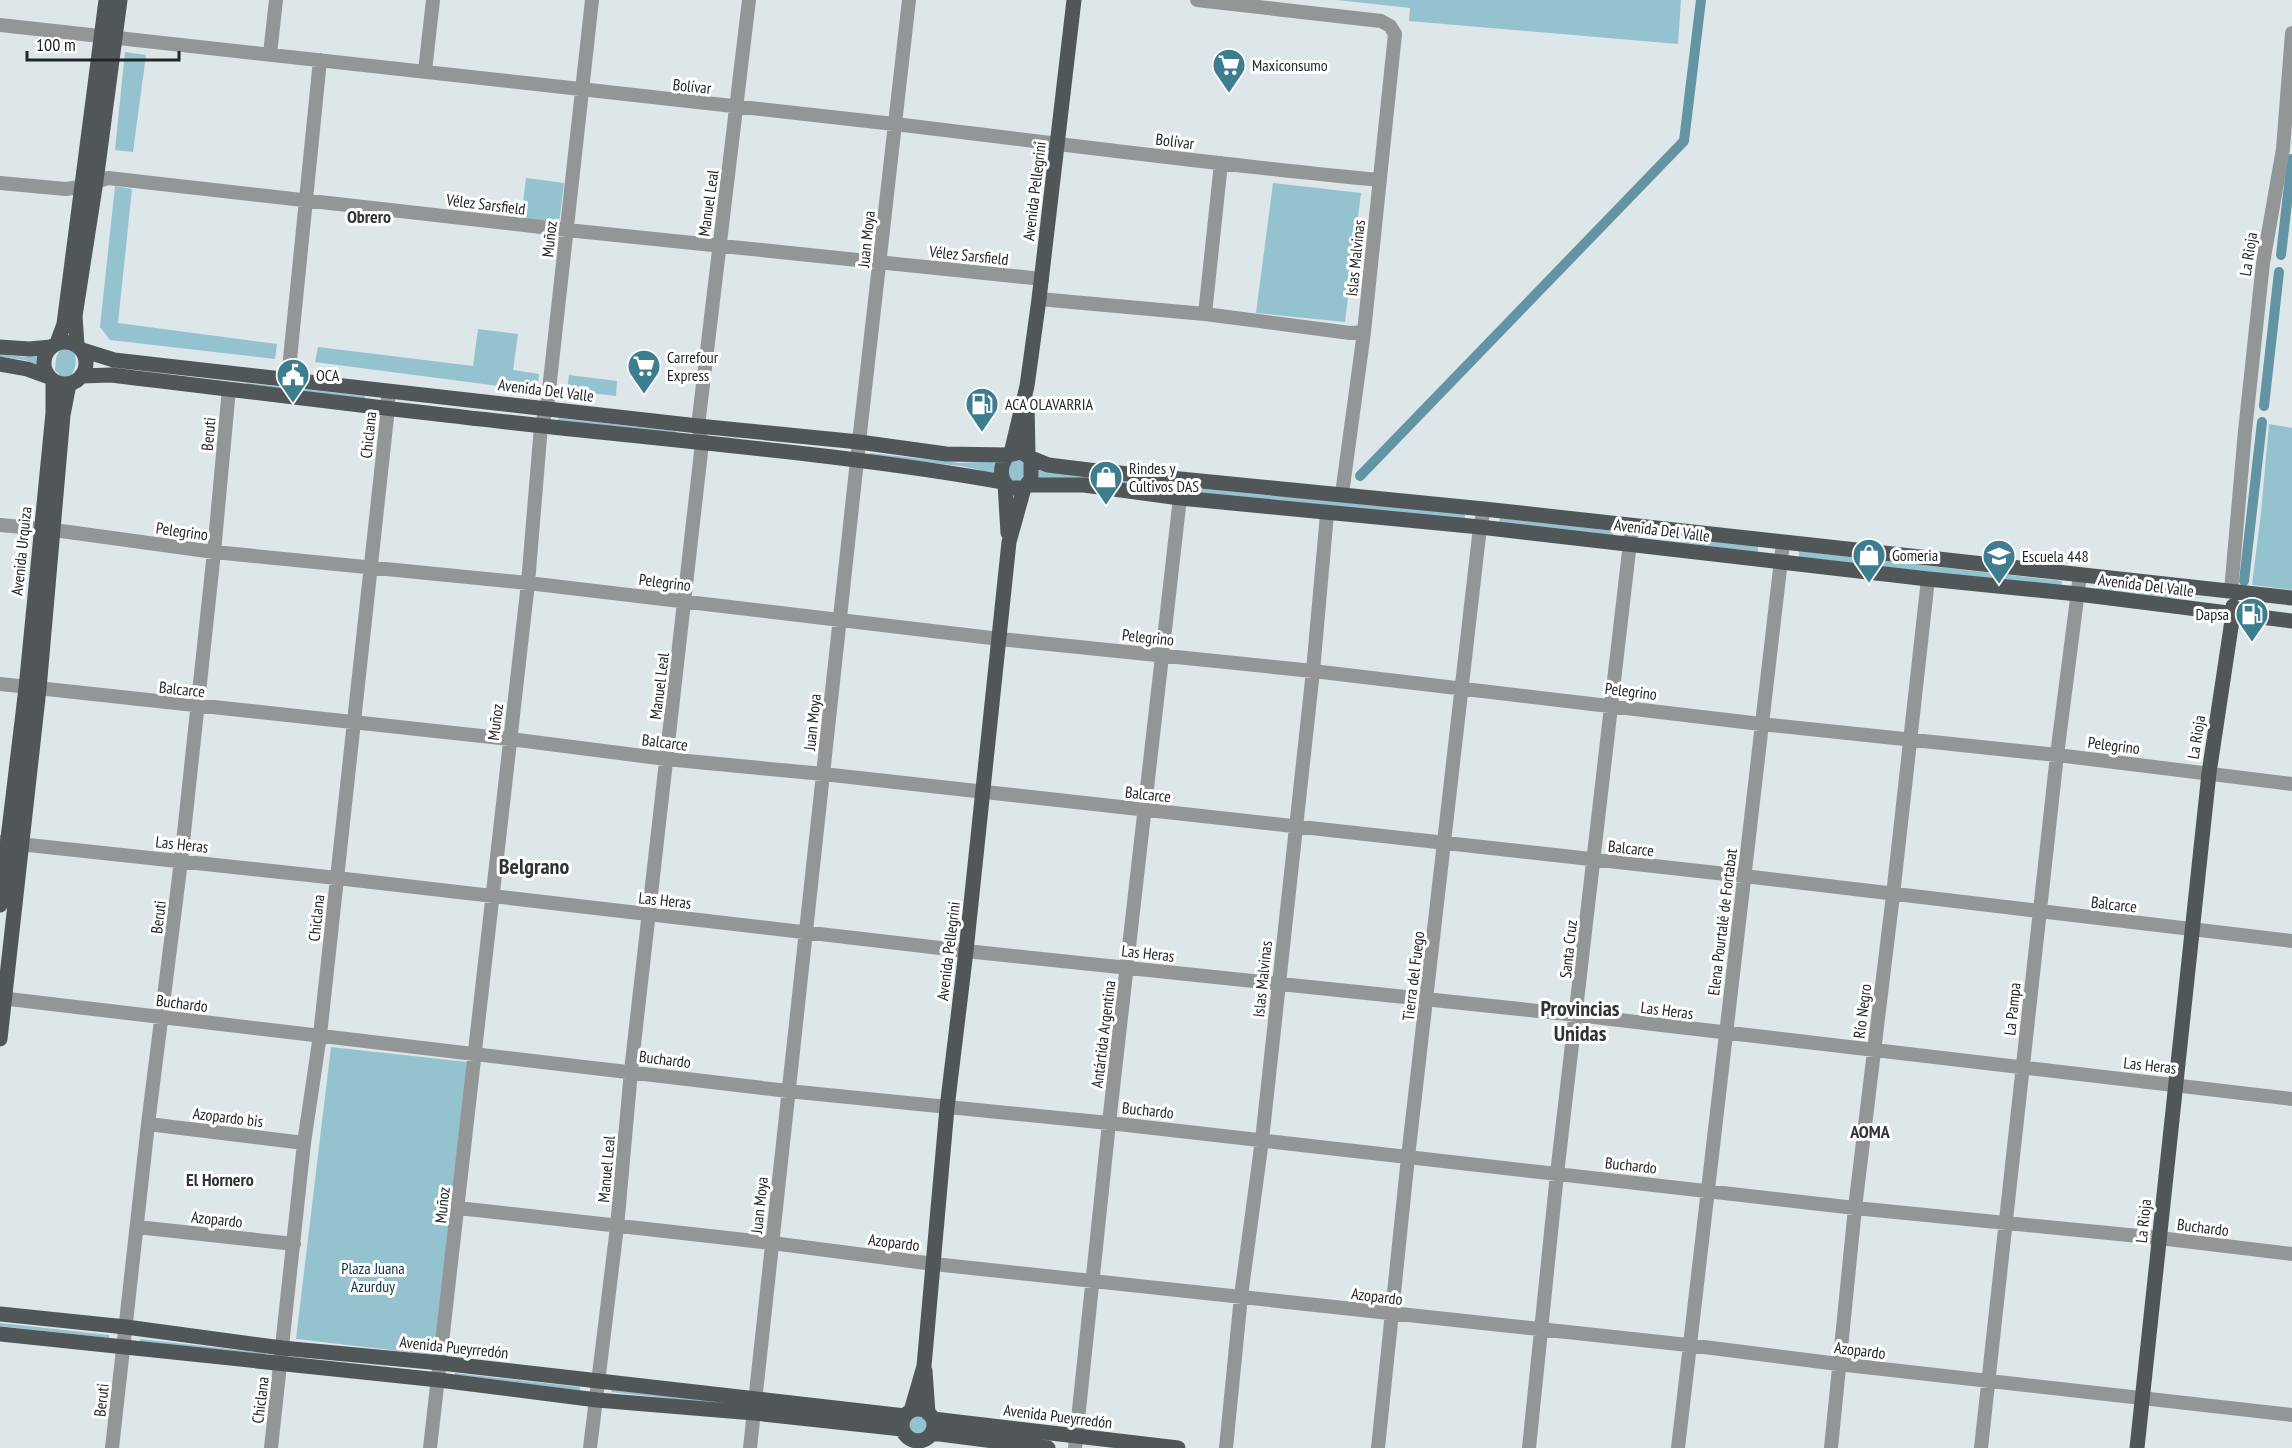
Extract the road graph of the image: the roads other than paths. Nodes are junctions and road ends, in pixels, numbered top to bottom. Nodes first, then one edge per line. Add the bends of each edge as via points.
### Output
1 (106, 0) edge
2 (120, 0) edge
3 (276, 0) edge
4 (433, 0) edge
5 (592, 0) edge
6 (749, 0) edge
7 (909, 0) edge
8 (1074, 0) edge
9 (1197, 0) edge
10 (0, 25) edge
11 (2292, 33) edge
12 (109, 37) junction
13 (270, 54) junction
14 (320, 60) junction
15 (424, 70) junction
16 (581, 91) junction
17 (738, 107) junction
18 (894, 124) junction
19 (1058, 144) junction
20 (1221, 163) junction
21 (1380, 180) junction
22 (96, 181) junction
23 (0, 183) edge
24 (80, 187) junction
25 (307, 200) junction
26 (567, 231) junction
27 (718, 245) junction
28 (880, 263) junction
29 (1042, 279) junction
30 (1039, 299) junction
31 (1205, 314) junction
32 (1364, 332) junction
33 (54, 345) junction
34 (0, 347) edge
35 (80, 347) junction
36 (0, 364) edge
37 (51, 378) junction
38 (288, 379) junction
39 (75, 380) junction
40 (1027, 386) junction
41 (229, 389) junction
42 (388, 391) junction
43 (388, 408) junction
44 (547, 408) junction
45 (542, 426) junction
46 (698, 426) junction
47 (859, 442) junction
48 (702, 443) junction
49 (1009, 454) junction
50 (1030, 456) junction
51 (857, 460) junction
52 (1182, 480) junction
53 (1004, 483) junction
54 (1026, 486) junction
55 (1342, 494) junction
56 (1180, 498) junction
57 (1484, 509) junction
58 (1327, 514) junction
59 (0, 525) edge
60 (1632, 525) junction
61 (1480, 527) junction
62 (47, 530) junction
63 (1009, 542) junction
64 (1783, 543) junction
65 (1629, 544) junction
66 (214, 552) junction
67 (1780, 562) junction
68 (371, 568) junction
69 (2080, 575) junction
70 (1928, 579) junction
71 (528, 583) junction
72 (2231, 591) junction
73 (2078, 594) junction
74 (2292, 598) edge
75 (686, 602) junction
76 (2233, 614) junction
77 (840, 618) junction
78 (2292, 621) edge
79 (1000, 639) junction
80 (1163, 655) junction
81 (1313, 671) junction
82 (0, 684) edge
83 (32, 688) junction
84 (1462, 688) junction
85 (1611, 705) junction
86 (196, 707) junction
87 (354, 723) junction
88 (1761, 724) junction
89 (510, 739) junction
90 (1910, 740) junction
91 (2056, 755) junction
92 (666, 759) junction
93 (2209, 773) junction
94 (823, 774) junction
95 (2292, 783) edge
96 (984, 794) junction
97 (1146, 811) junction
98 (1295, 827) junction
99 (10, 843) edge
100 (1445, 844) junction
101 (1595, 860) junction
102 (181, 861) junction
103 (1744, 876) junction
104 (337, 878) junction
105 (1893, 895) junction
106 (492, 897) junction
107 (0, 905) edge
108 (2039, 912) junction
109 (649, 915) junction
110 (2193, 930) junction
111 (807, 933) junction
112 (2292, 941) edge
113 (966, 951) junction
114 (1127, 967) junction
115 (1278, 984) junction
116 (2, 998) edge
117 (1427, 999) junction
118 (1577, 1016) junction
119 (162, 1018) junction
120 (1725, 1034) junction
121 (320, 1035) junction
122 (0, 1039) edge
123 (1874, 1050) junction
124 (474, 1055) junction
125 (2022, 1068) junction
126 (631, 1071) junction
127 (2176, 1084) junction
128 (788, 1091) junction
129 (2292, 1099) edge
130 (946, 1108) junction
131 (1109, 1123) junction
132 (148, 1124) junction
133 (1262, 1140) junction
134 (304, 1143) junction
135 (1408, 1157) junction
136 (1557, 1174) junction
137 (1706, 1190) junction
138 (458, 1208) junction
139 (1855, 1208) junction
140 (2005, 1223) junction
141 (137, 1227) junction
142 (617, 1227) junction
143 (2159, 1238) junction
144 (772, 1243) junction
145 (294, 1244) junction
146 (2292, 1254) edge
147 (934, 1264) junction
148 (1093, 1280) junction
149 (1241, 1296) junction
150 (0, 1314) edge
151 (1391, 1314) junction
152 (126, 1327) junction
153 (1541, 1329) junction
154 (0, 1334) edge
155 (1688, 1345) junction
156 (124, 1348) junction
157 (282, 1356) junction
158 (441, 1363) junction
159 (1838, 1364) junction
160 (924, 1366) junction
161 (439, 1380) junction
162 (597, 1381) junction
163 (1989, 1381) junction
164 (2142, 1399) junction
165 (597, 1400) junction
166 (755, 1405) junction
167 (2292, 1415) edge
168 (907, 1428) edge
169 (929, 1430) edge
170 (988, 1433) junction
171 (1076, 1442) edge
172 (112, 1448) edge
173 (271, 1448) edge
174 (430, 1448) edge
175 (590, 1448) edge
176 (750, 1448) edge
177 (1048, 1448) edge
178 (1178, 1448) edge
179 (1226, 1448) edge
180 (1378, 1448) edge
181 (1529, 1448) edge
182 (1677, 1448) edge
183 (1831, 1448) edge
184 (1982, 1448) edge
185 (2137, 1448) edge

1 - 12 main road
2 - 12 main road
3 - 13 street
4 - 15 street
5 - 16 street, Muñoz
6 - 17 street, Manuel Leal
7 - 18 street, Juan Moya
8 - 19 main road, Avenida Pellegrini
9 - 21 street, Islas Malvinas via 1381,21 1390,26 1395,34
10 - 12 street, Bolívar
11 - 72 street, La Rioja via 2283,149 2262,275
12 - 13 street, Bolívar
12 - 22 main road
12 - 24 main road
13 - 14 street, Bolívar
14 - 15 street, Bolívar
14 - 25 street
15 - 16 street, Bolívar
16 - 17 street, Bolívar
16 - 26 street, Muñoz
17 - 18 street, Bolívar
17 - 27 street, Manuel Leal
18 - 19 street, Bolívar
18 - 28 street, Juan Moya
19 - 20 street, Bolívar
19 - 29 main road, Avenida Pellegrini
20 - 21 street, Bolívar
20 - 31 street
21 - 32 street, Islas Malvinas
22 - 24 street, Vélez Sarsfield
22 - 25 street, Vélez Sarsfield via 108,178
22 - 35 main road via 75,316
23 - 24 street, Vélez Sarsfield
24 - 33 main road via 64,324
25 - 26 street, Vélez Sarsfield
25 - 38 street
26 - 27 street, Vélez Sarsfield
26 - 44 street, Muñoz
27 - 28 street, Vélez Sarsfield
27 - 46 street, Manuel Leal
28 - 29 street, Vélez Sarsfield
28 - 47 street, Juan Moya
29 - 30 main road, Avenida Pellegrini
30 - 31 street
30 - 40 main road, Avenida Pellegrini
31 - 32 street
32 - 55 street, Islas Malvinas
33 - 34 main road via 29,349
33 - 35 main road via 70,342
33 - 37 main road via 45,358
35 - 38 main road, Avenida Del Valle via 114,360
35 - 39 main road via 86,363
36 - 37 main road
37 - 39 main road
37 - 62 main road, Avenida Urquiza
38 - 42 main road, Avenida Del Valle
39 - 41 main road via 111,375
39 - 62 main road via 63,415
40 - 49 main road, Avenida Pellegrini
40 - 50 main road, Avenida Pellegrini
41 - 43 main road
41 - 66 street, Beruti
42 - 43 street, Chiclana
42 - 44 main road, Avenida Del Valle
43 - 45 main road
43 - 68 street, Chiclana
44 - 45 street, Muñoz
44 - 46 main road, Avenida Del Valle
45 - 48 main road
45 - 71 street, Muñoz
46 - 47 main road, Avenida Del Valle
46 - 48 street, Manuel Leal
47 - 49 main road, Avenida Del Valle via 946,454
47 - 51 street, Juan Moya
48 - 51 main road
48 - 75 street, Manuel Leal
49 - 50 main road via 1022,452
49 - 53 main road via 1002,466
50 - 52 main road, Avenida Del Valle via 1048,465
50 - 54 main road via 1032,470
51 - 53 main road
51 - 77 street, Juan Moya
52 - 55 main road, Avenida Del Valle
52 - 56 street, Antártida Argentina
53 - 54 main road via 1015,489
53 - 63 main road, Avenida Pellegrini
54 - 56 main road, Avenida Del Valle via 1084,485
54 - 63 main road, Avenida Pellegrini
55 - 57 main road, Avenida Del Valle
56 - 58 main road, Avenida Del Valle
56 - 80 street, Antártida Argentina
57 - 60 main road, Avenida Del Valle
57 - 61 street, Tierra del Fuego
58 - 61 main road, Avenida Del Valle
58 - 81 street, Islas Malvinas
59 - 62 street, Pelegrino
60 - 64 main road, Avenida Del Valle
60 - 65 street, Santa Cruz
61 - 65 main road, Avenida Del Valle
61 - 84 street, Tierra del Fuego
62 - 66 street, Pelegrino
62 - 83 main road, Avenida Urquiza
63 - 79 main road, Avenida Pellegrini
64 - 67 street, Elena Pourtalé de Fortabat
64 - 69 main road, Avenida Del Valle
65 - 67 main road, Avenida Del Valle
65 - 85 street, Santa Cruz
66 - 68 street, Pelegrino
66 - 86 street, Beruti
67 - 70 main road, Avenida Del Valle
67 - 88 street, Elena Pourtalé de Fortabat
68 - 71 street, Pelegrino
68 - 87 street, Chiclana
69 - 72 main road, Avenida Del Valle
69 - 73 street, La Pampa
70 - 73 main road, Avenida Del Valle
70 - 90 street, Río Negro
71 - 75 street, Pelegrino
71 - 89 street, Muñoz
72 - 74 main road, Avenida Del Valle
72 - 76 main road, La Rioja
73 - 76 main road, Avenida Del Valle
73 - 91 street, La Pampa
75 - 77 street, Pelegrino
75 - 92 street, Manuel Leal
76 - 78 main road, Avenida Del Valle
76 - 93 main road, La Rioja
77 - 79 street, Pelegrino
77 - 94 street, Juan Moya
79 - 80 street, Pelegrino
79 - 96 main road, Avenida Pellegrini
80 - 81 street, Pelegrino
80 - 97 street, Antártida Argentina
81 - 84 street, Pelegrino
81 - 98 street, Islas Malvinas
82 - 83 street, Balcarce
83 - 86 street, Balcarce
83 - 99 main road, Avenida Urquiza
84 - 85 street, Pelegrino
84 - 100 street, Tierra del Fuego
85 - 88 street, Pelegrino
85 - 101 street, Santa Cruz
86 - 87 street, Balcarce
86 - 102 street, Beruti
87 - 89 street, Balcarce
87 - 104 street, Chiclana
88 - 90 street, Pelegrino
88 - 103 street, Elena Pourtalé de Fortabat
89 - 92 street, Balcarce
89 - 106 street, Muñoz
90 - 91 street, Pelegrino
90 - 105 street, Río Negro
91 - 93 street, Pelegrino
91 - 108 street, La Pampa
92 - 94 street, Balcarce
92 - 109 street, Manuel Leal
93 - 95 street, Pelegrino
93 - 110 main road, La Rioja
94 - 96 street, Balcarce
94 - 111 street, Juan Moya
96 - 97 street, Balcarce
96 - 113 main road, Avenida Pellegrini
97 - 98 street, Balcarce
97 - 114 street, Antártida Argentina
98 - 100 street, Balcarce
98 - 115 street, Islas Malvinas
99 - 102 street, Las Heras
99 - 107 main road, Avenida Urquiza
99 - 116 main road
100 - 101 street, Balcarce
100 - 117 street, Tierra del Fuego
101 - 103 street, Balcarce
101 - 118 street, Santa Cruz
102 - 104 street, Las Heras
102 - 119 street, Beruti
103 - 105 street, Balcarce
103 - 120 street, Elena Pourtalé de Fortabat
104 - 106 street, Las Heras
104 - 121 street, Chiclana
105 - 108 street, Balcarce
105 - 123 street, Río Negro
106 - 109 street, Las Heras
106 - 124 street, Muñoz
108 - 110 street, Balcarce
108 - 125 street, La Pampa
109 - 111 street, Las Heras
109 - 126 street, Manuel Leal
110 - 112 street, Balcarce
110 - 127 main road, La Rioja
111 - 113 street, Las Heras
111 - 128 street, Juan Moya
113 - 114 street, Las Heras
113 - 130 main road, Avenida Pellegrini
114 - 115 street, Las Heras
114 - 131 street, Antártida Argentina
115 - 117 street, Las Heras
115 - 133 street, Islas Malvinas
116 - 119 street, Buchardo
116 - 122 main road
117 - 118 street, Las Heras
117 - 135 street, Tierra del Fuego
118 - 120 street, Las Heras
118 - 136 street, Santa Cruz
119 - 121 street, Buchardo
119 - 132 street, Beruti
120 - 123 street, Las Heras
120 - 137 street, Elena Pourtalé de Fortabat
121 - 124 street, Buchardo
121 - 134 street, Chiclana
123 - 125 street, Las Heras
123 - 139 street, Río Negro
124 - 126 street, Buchardo
124 - 138 street, Muñoz
125 - 127 street, Las Heras
125 - 140 street, La Pampa
126 - 128 street, Buchardo
126 - 142 street, Manuel Leal
127 - 129 street, Las Heras
127 - 143 main road, La Rioja
128 - 130 street, Buchardo
128 - 144 street, Juan Moya
130 - 131 street, Buchardo
130 - 147 main road, Avenida Pellegrini
131 - 133 street, Buchardo
131 - 148 street, Antártida Argentina
132 - 134 street, Azopardo bis
132 - 141 street, Beruti
133 - 135 street, Buchardo
133 - 149 street, Islas Malvinas
134 - 145 street, Chiclana
135 - 136 street, Buchardo
135 - 151 street, Tierra del Fuego
136 - 137 street, Buchardo
136 - 153 street, Santa Cruz
137 - 139 street, Buchardo
137 - 155 street, Elena Pourtalé de Fortabat
138 - 142 street, Azopardo
138 - 158 street, Muñoz
139 - 140 street, Buchardo
139 - 159 street, Río Negro
140 - 143 street, Buchardo
140 - 163 street, La Pampa
141 - 145 street, Azopardo
141 - 152 street, Beruti
142 - 144 street, Azopardo
142 - 162 street, Manuel Leal
143 - 146 street, Buchardo
143 - 164 main road, La Rioja
144 - 147 street, Azopardo
144 - 166 street, Juan Moya
145 - 157 street, Chiclana
147 - 148 street, Azopardo
147 - 160 main road, Avenida Pellegrini
148 - 149 street, Azopardo
148 - 171 street, Antártida Argentina
149 - 151 street, Azopardo
149 - 179 street, Islas Malvinas
150 - 152 main road, Avenida Pueyrredón
151 - 153 street, Azopardo
151 - 180 street, Tierra del Fuego
152 - 156 street, Beruti
152 - 157 main road, Avenida Pueyrredón
153 - 155 street, Azopardo
153 - 181 street, Santa Cruz
154 - 156 main road, Avenida Pueyrredón
155 - 159 street, Azopardo
155 - 182 street, Elena Pourtalé de Fortabat
156 - 157 main road, Avenida Pueyrredón
156 - 172 street, Beruti
157 - 158 main road, Avenida Pueyrredón
157 - 161 main road, Avenida Pueyrredón
157 - 173 street, Chiclana
158 - 161 street, Muñoz
158 - 162 main road, Avenida Pueyrredón
159 - 163 street, Azopardo
159 - 183 street, Río Negro
160 - 168 main road, Avenida Pellegrini
160 - 169 main road, Avenida Pellegrini
161 - 165 main road, Avenida Pueyrredón
161 - 174 street, Muñoz
162 - 165 street, Manuel Leal
162 - 166 main road, Avenida Pueyrredón
163 - 164 street, Azopardo
163 - 184 street, La Pampa
164 - 167 street, Azopardo
164 - 185 main road, La Rioja
165 - 166 main road, Avenida Pueyrredón
165 - 175 street, Manuel Leal
166 - 168 main road, Avenida Pueyrredón
166 - 176 street, Juan Moya
168 - 169 main road via 914,1441
168 - 169 main road via 919,1409
169 - 170 main road, Avenida Pueyrredón
170 - 171 main road, Avenida Pueyrredón
170 - 177 main road, Avenida Pueyrredón
171 - 178 main road, Avenida Pueyrredón

